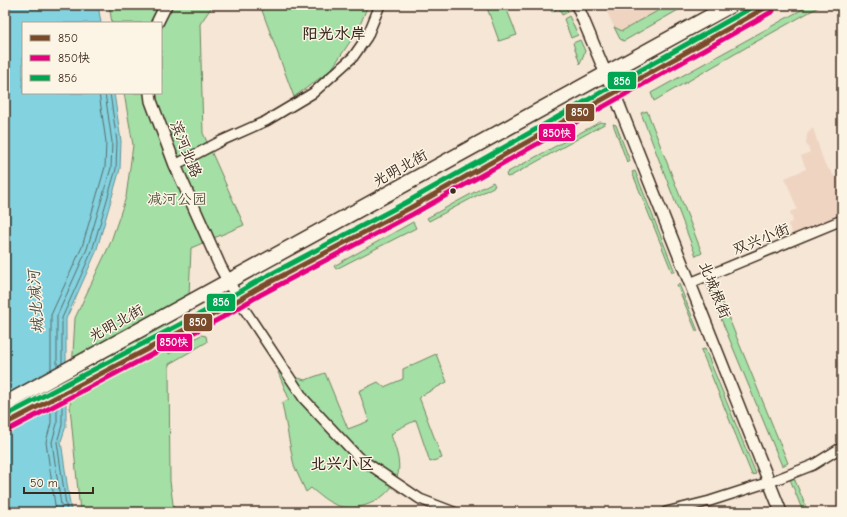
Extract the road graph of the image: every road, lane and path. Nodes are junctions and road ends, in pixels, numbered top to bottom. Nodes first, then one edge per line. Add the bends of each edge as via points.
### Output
1 (166, 5) edge
2 (380, 5) edge
3 (577, 5) edge
4 (584, 5) edge
5 (731, 5) edge
6 (770, 5) edge
7 (158, 22) edge
8 (613, 82) junction
9 (150, 94) edge
10 (175, 165) junction
11 (842, 220) edge
12 (228, 281) junction
13 (693, 282) junction
14 (238, 300) junction
15 (5, 404) edge
16 (5, 424) edge
17 (842, 447) edge
18 (772, 481) junction
19 (454, 512) edge
20 (666, 512) edge
21 (781, 512) edge
22 (788, 512) edge

1 - 7 street
2 - 10 street via 367,37 353,57 313,93 266,121
3 - 8 street
4 - 8 street
5 - 8 main road, 光明北街
6 - 8 main road
8 - 12 main road, 光明北街
8 - 13 street, 北城根街
8 - 14 main road via 410,208
9 - 10 street, 滨河北路
10 - 12 street, 滨河北路
11 - 13 street, 双兴小街
12 - 14 street, 滨河北路
12 - 15 main road, 光明北街
13 - 18 street, 北城根街
14 - 16 main road
14 - 19 street via 304,399 358,457 420,499
17 - 18 street via 813,465
18 - 20 street
18 - 21 street, 北城根街
18 - 22 street, 北城根街

